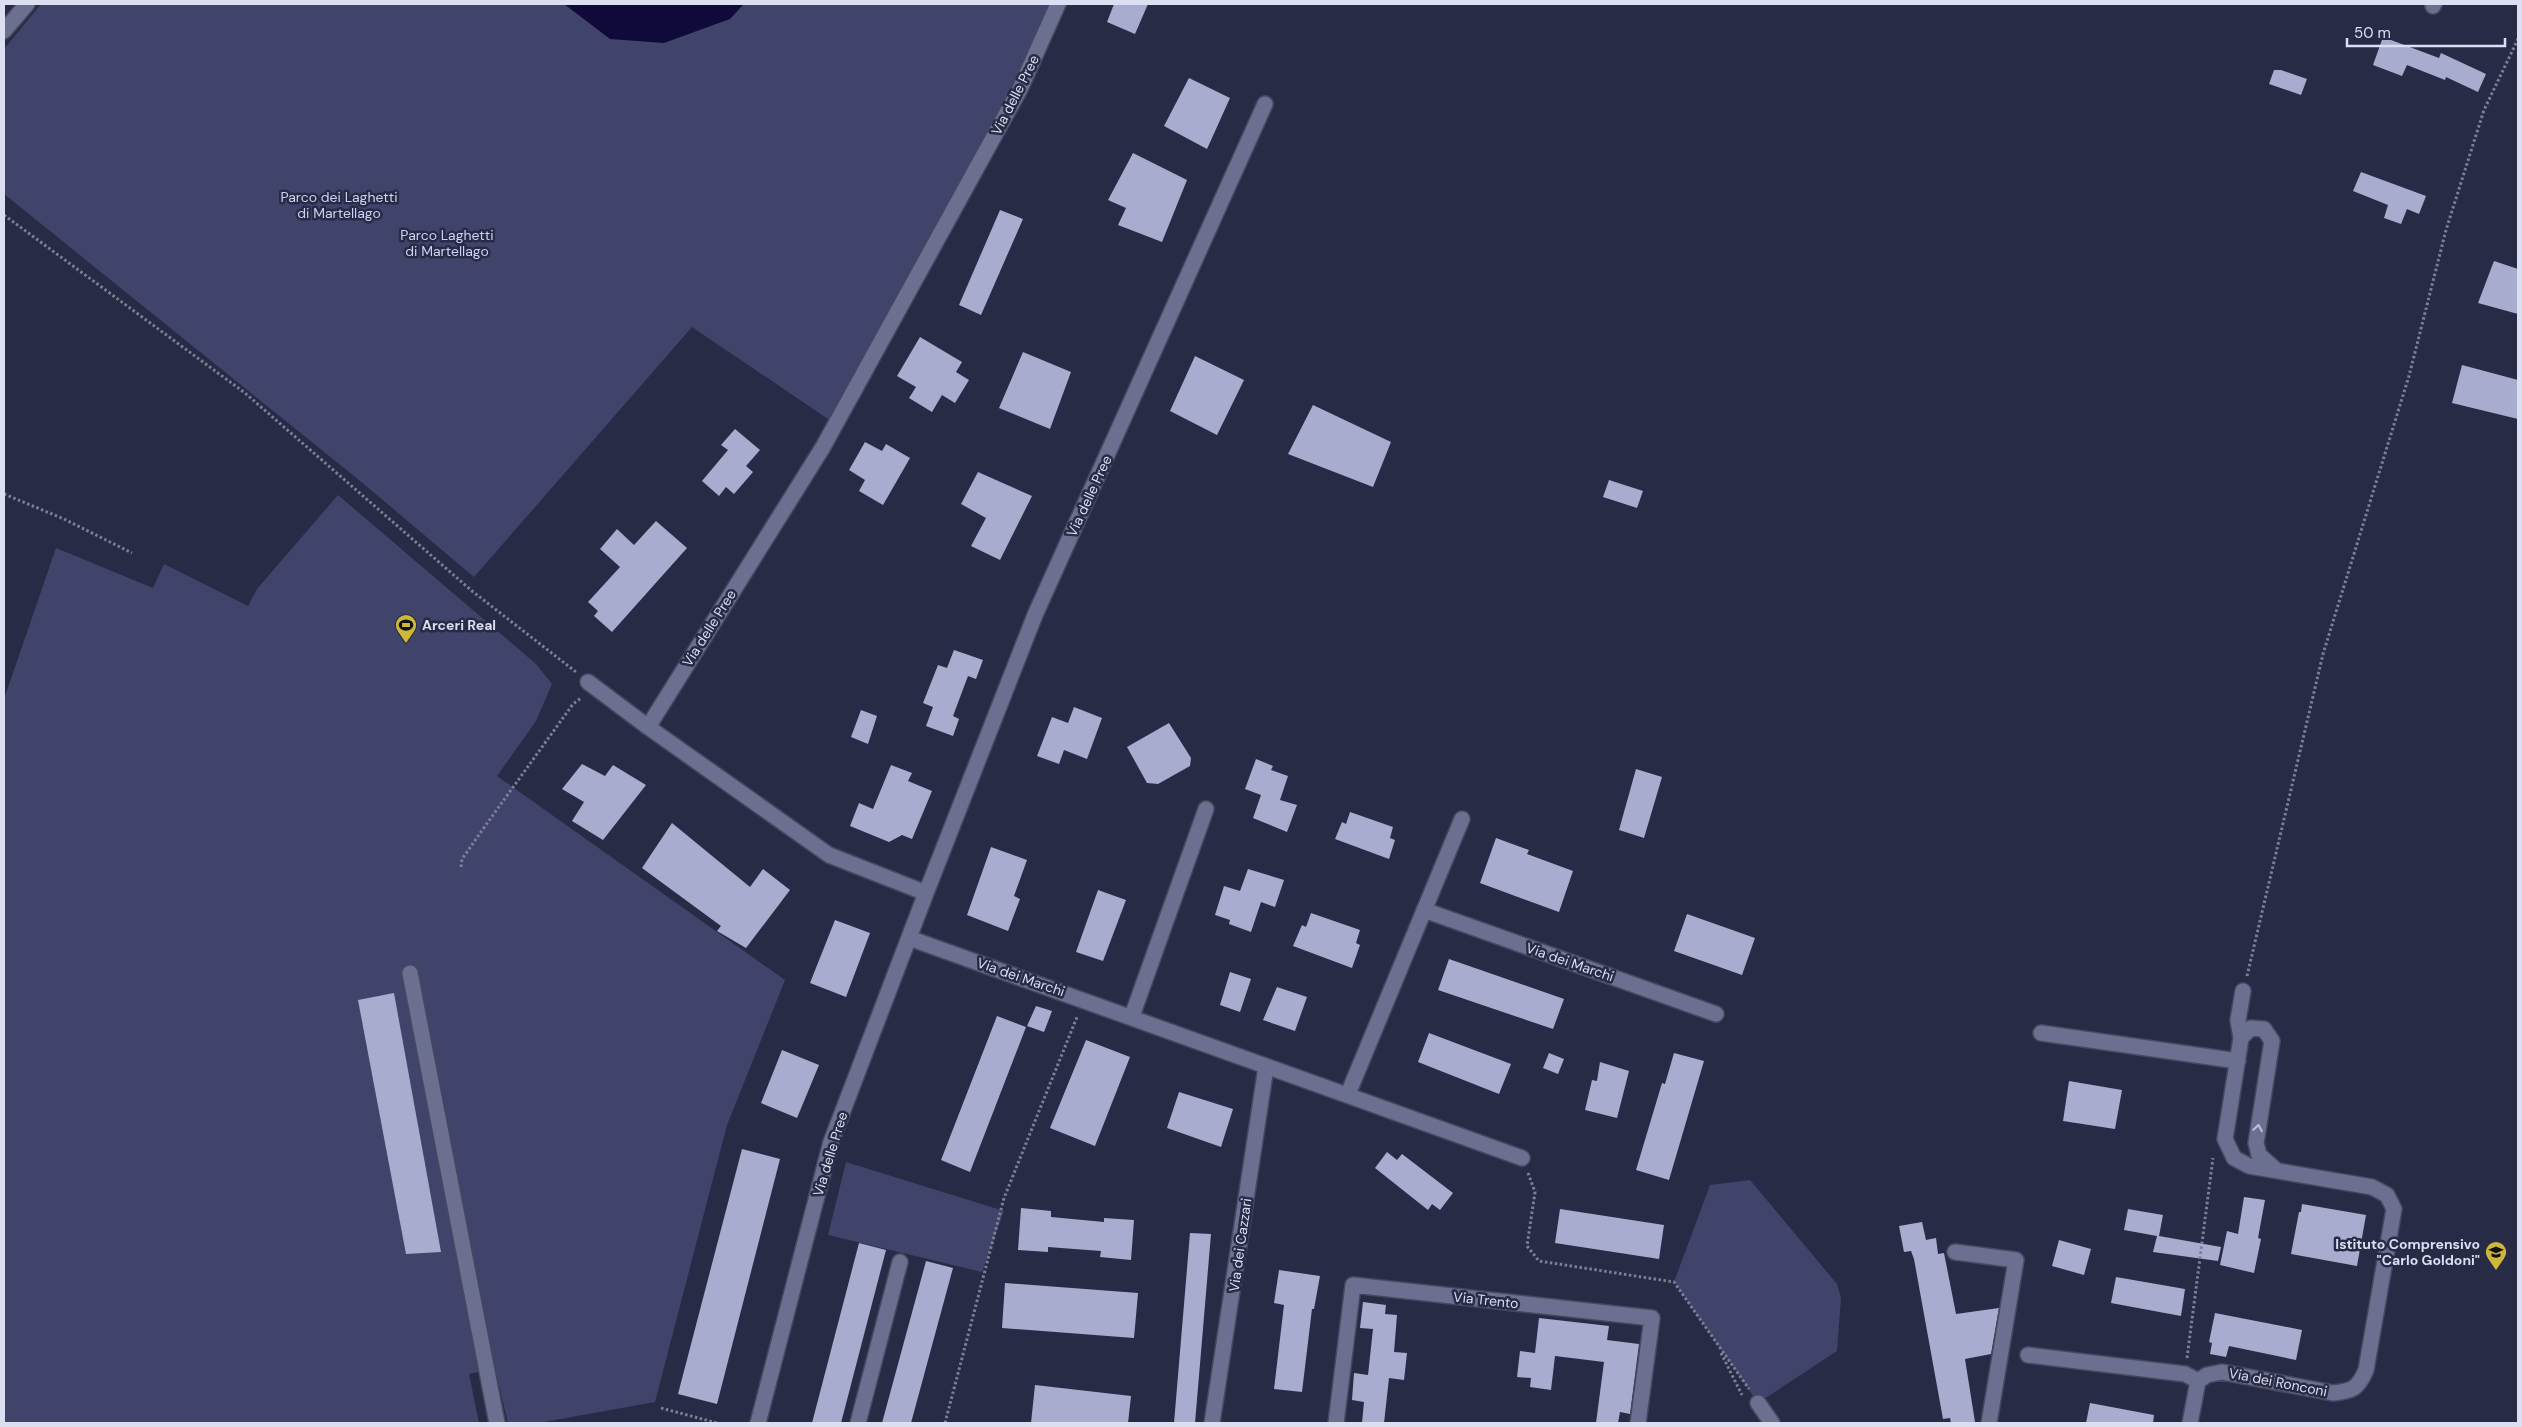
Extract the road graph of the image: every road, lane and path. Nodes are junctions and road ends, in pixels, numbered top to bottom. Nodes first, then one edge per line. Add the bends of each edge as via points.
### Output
1 (26, 4) edge
2 (1058, 4) edge
3 (4, 32) edge
4 (2518, 39) edge
5 (1265, 104) dead end
6 (4, 215) edge
7 (4, 494) edge
8 (132, 553) dead end
9 (592, 685) junction
10 (648, 727) junction
11 (1206, 809) dead end
12 (1462, 819) dead end
13 (461, 867) dead end
14 (926, 893) junction
15 (1424, 910) junction
16 (909, 938) junction
17 (410, 973) dead end
18 (2243, 991) joint
19 (1078, 1013) dead end
20 (1716, 1014) dead end
21 (1132, 1016) junction
22 (2041, 1033) dead end
23 (2241, 1038) junction
24 (2238, 1060) junction
25 (1266, 1067) junction
26 (1348, 1094) junction
27 (2214, 1156) dead end
28 (1522, 1158) joint
29 (2275, 1169) junction
30 (1955, 1252) dead end
31 (900, 1262) dead end
32 (1716, 1343) junction
33 (2028, 1355) dead end
34 (2192, 1378) junction
35 (1743, 1397) dead end
36 (1758, 1402) joint
37 (661, 1408) dead end
38 (497, 1423) edge
39 (717, 1423) edge
40 (758, 1423) edge
41 (858, 1423) edge
42 (945, 1423) edge
43 (1212, 1423) edge
44 (1336, 1423) edge
45 (1638, 1423) edge
46 (1772, 1423) edge
47 (1989, 1423) edge
48 (2190, 1423) edge

1 - 3 street
2 - 10 street, Via delle Pree via 1020,89 823,447
4 - 18 path via 2484,110 2446,230 2409,376 2323,654
5 - 14 street, Via delle Pree via 1035,614
6 - 9 path via 245,393 472,590
7 - 8 path
9 - 10 street
9 - 13 path via 573,704 488,822 462,859
10 - 14 street via 829,855
11 - 21 street
12 - 15 street
14 - 16 street, Via delle Pree
15 - 20 street, Via dei Marchi
15 - 26 street
16 - 21 street, Via dei Marchi
16 - 40 street, Via delle Pree via 831,1142
17 - 38 street
18 - 23 street, Via dei Ronconi via 2238,1020
19 - 42 path via 1004,1198
21 - 25 street, Via dei Marchi
22 - 24 street
23 - 24 street, Via dei Ronconi
29 -> 23 street via 2259,1155 2256,1143 2272,1042 2264,1029 2251,1028
24 - 29 street, Via dei Ronconi via 2225,1139 2234,1158 2249,1166
25 - 26 street, Via dei Marchi
25 - 43 street, Via dei Cazzari
26 - 28 street, Via dei Marchi
27 - 34 path
28 - 32 path via 1535,1192 1526,1246 1539,1261 1674,1282
29 - 34 street, Via dei Ronconi via 2372,1187 2387,1195 2394,1209 2366,1370 2361,1382 2350,1392 2333,1393 2222,1372
30 - 47 street via 2016,1260
31 - 41 street
32 - 35 path
32 - 36 path
33 - 34 street
34 - 48 street
36 - 46 street
37 - 39 path
44 - 45 street, Via Trento via 1353,1285 1652,1318

